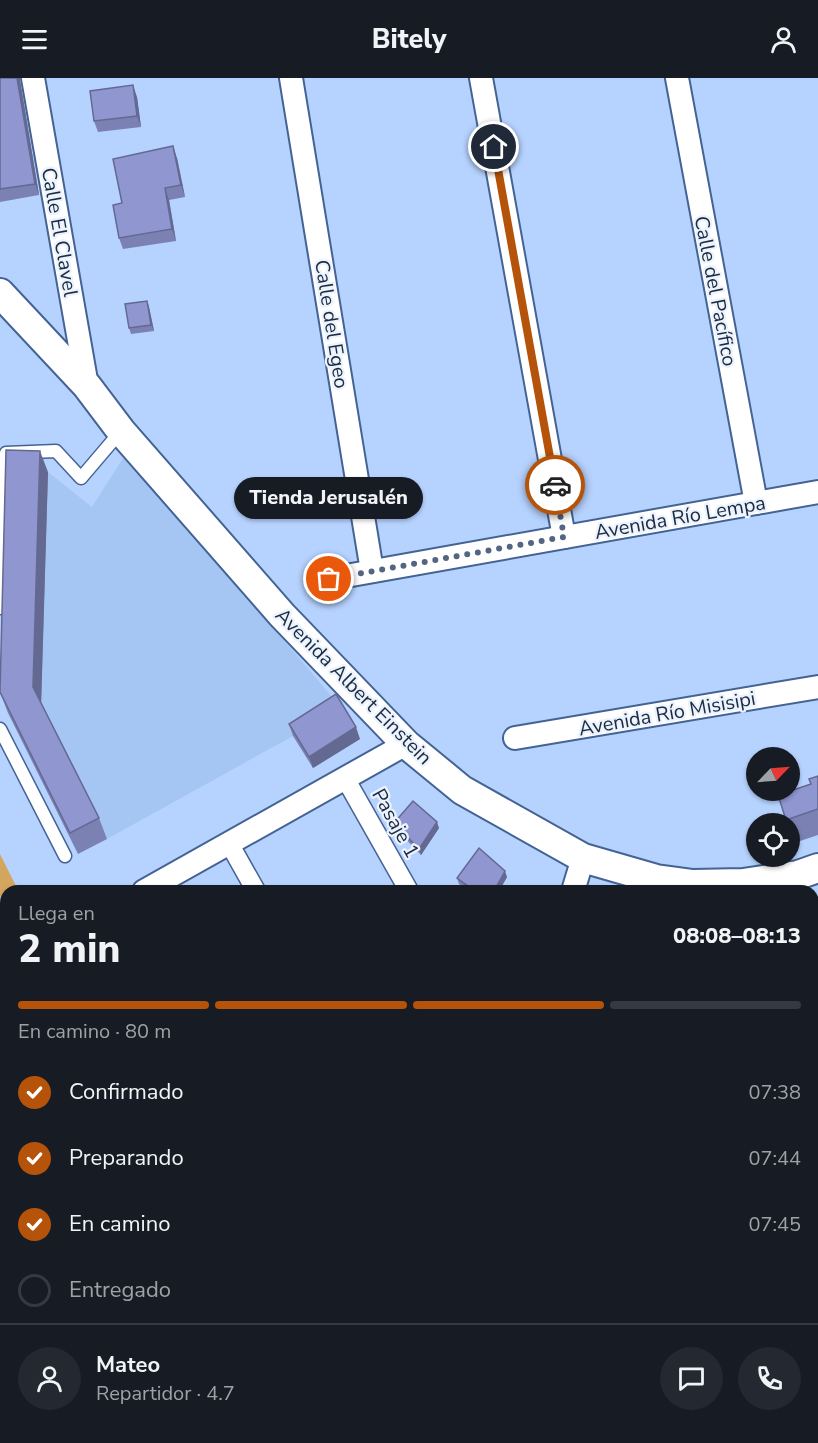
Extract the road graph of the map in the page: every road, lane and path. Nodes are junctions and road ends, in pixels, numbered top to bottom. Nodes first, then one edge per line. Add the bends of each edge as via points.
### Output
1 (33, 78) edge
2 (291, 78) edge
3 (481, 78) edge
4 (677, 78) edge
5 (0, 293) edge
6 (87, 386) junction
7 (121, 431) junction
8 (818, 492) edge
9 (756, 503) junction
10 (564, 537) junction
11 (372, 571) junction
12 (329, 579) dead end
13 (0, 608) edge
14 (818, 687) edge
15 (0, 729) edge
16 (515, 738) dead end
17 (406, 744) junction
18 (345, 778) junction
19 (229, 843) junction
20 (65, 856) dead end
21 (583, 858) junction
22 (818, 868) edge
23 (155, 885) edge
24 (253, 885) edge
25 (406, 885) edge
26 (575, 885) edge
27 (710, 885) edge
28 (753, 885) edge

1 - 6 street, Calle El Clavel
2 - 11 street, Calle del Egeo
3 - 10 street
4 - 9 street, Calle del Pacífico
5 - 6 street, Avenida Albert Einstein
6 - 7 street, Avenida Albert Einstein
7 - 13 lane via 81,478 56,452 6,453
7 - 17 street, Avenida Albert Einstein via 282,615
8 - 9 street, Avenida Río Lempa
9 - 10 street, Avenida Río Lempa
10 - 11 street, Avenida Río Lempa
11 - 12 street, Avenida Río Lempa
14 - 16 street, Avenida Río Misisipi
15 - 20 lane
17 - 18 street
17 - 21 street, Avenida Albert Einstein via 462,790
18 - 19 street
18 - 25 street, Pasaje 1
19 - 23 street
19 - 24 street
21 - 26 street
21 - 27 street, Avenida Albert Einstein via 656,879
22 - 28 street, Avenida Albert Einstein

